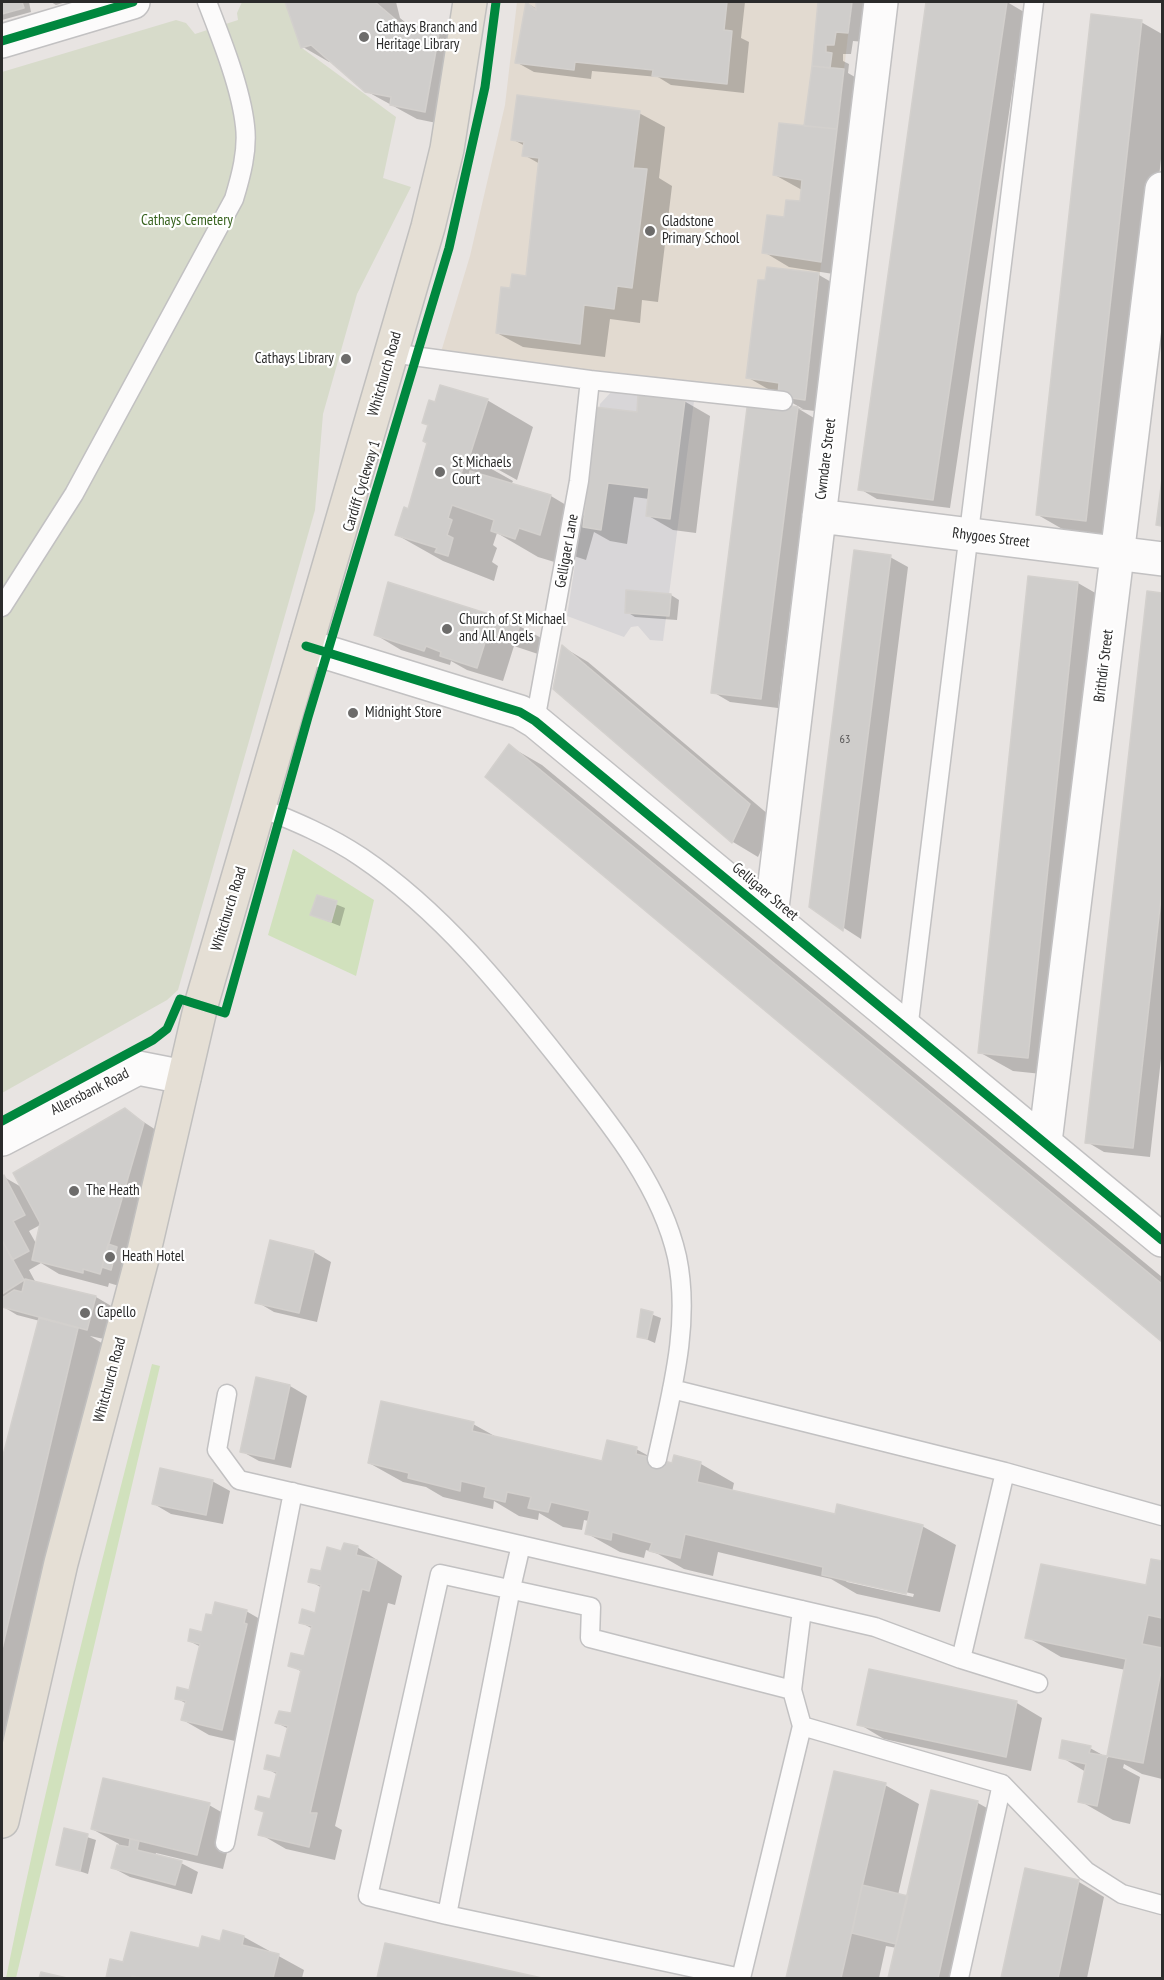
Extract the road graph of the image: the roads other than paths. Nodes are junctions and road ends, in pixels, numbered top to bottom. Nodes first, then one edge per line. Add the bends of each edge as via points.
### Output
1 (133, 2) edge
2 (207, 2) edge
3 (470, 2) edge
4 (881, 2) edge
5 (1034, 2) edge
6 (2, 42) edge
7 (1162, 189) edge
8 (391, 352) junction
9 (590, 380) junction
10 (783, 401) dead end
11 (819, 516) junction
12 (969, 535) junction
13 (1118, 553) junction
14 (1162, 559) edge
15 (2, 607) edge
16 (306, 646) junction
17 (535, 720) junction
18 (260, 807) junction
19 (771, 916) junction
20 (908, 1030) junction
21 (184, 1077) junction
22 (2, 1139) edge
23 (1045, 1142) junction
24 (1162, 1240) edge
25 (672, 1389) junction
26 (227, 1394) dead end
27 (657, 1459) dead end
28 (1005, 1472) junction
29 (293, 1492) junction
30 (1162, 1516) edge
31 (521, 1545) junction
32 (511, 1588) junction
33 (802, 1610) junction
34 (961, 1659) junction
35 (1038, 1683) dead end
36 (792, 1690) junction
37 (802, 1726) junction
38 (1002, 1784) junction
39 (2, 1821) edge
40 (225, 1843) dead end
41 (1162, 1905) edge
42 (447, 1915) junction
43 (741, 1978) edge
44 (959, 1978) edge

1 - 6 street
2 - 15 lane via 246,127 234,199 75,494
3 - 8 main road, Whitchurch Road via 447,149
4 - 11 street, Cwmdare Street
5 - 12 lane
7 - 13 street, Brithdir Street
8 - 9 lane
8 - 16 main road, Whitchurch Road
9 - 10 lane
9 - 17 lane, Gelligaer Lane via 579,481
11 - 12 street, Rhygoes Street
11 - 19 street, Cwmdare Street
12 - 13 street, Rhygoes Street
12 - 20 lane
13 - 14 street, Rhygoes Street
13 - 23 street, Brithdir Street
16 - 17 street, Gelligaer Street via 520,712
16 - 18 main road, Whitchurch Road
17 - 19 street, Gelligaer Street
18 - 21 main road, Whitchurch Road via 212,965
18 - 25 lane via 362,858 432,915 495,981 611,1127 652,1194 676,1256 682,1308
19 - 20 street, Gelligaer Street
20 - 23 street, Gelligaer Street
21 - 22 street, Allensbank Road via 138,1068
21 - 39 main road, Whitchurch Road via 144,1251 61,1563
23 - 24 street, Gelligaer Street
25 - 27 lane
25 - 28 lane
26 - 29 lane via 217,1450 239,1480
28 - 30 lane
28 - 34 lane
29 - 31 lane
29 - 40 lane
31 - 32 lane
31 - 33 lane
32 - 36 lane via 591,1607 590,1638
32 - 42 lane
32 - 42 lane via 440,1574 368,1896
33 - 34 lane via 875,1627
33 - 36 lane
34 - 35 lane
36 - 37 lane
37 - 38 lane
37 - 43 lane
38 - 41 lane via 1086,1871 1122,1894
38 - 44 lane
42 - 43 lane

